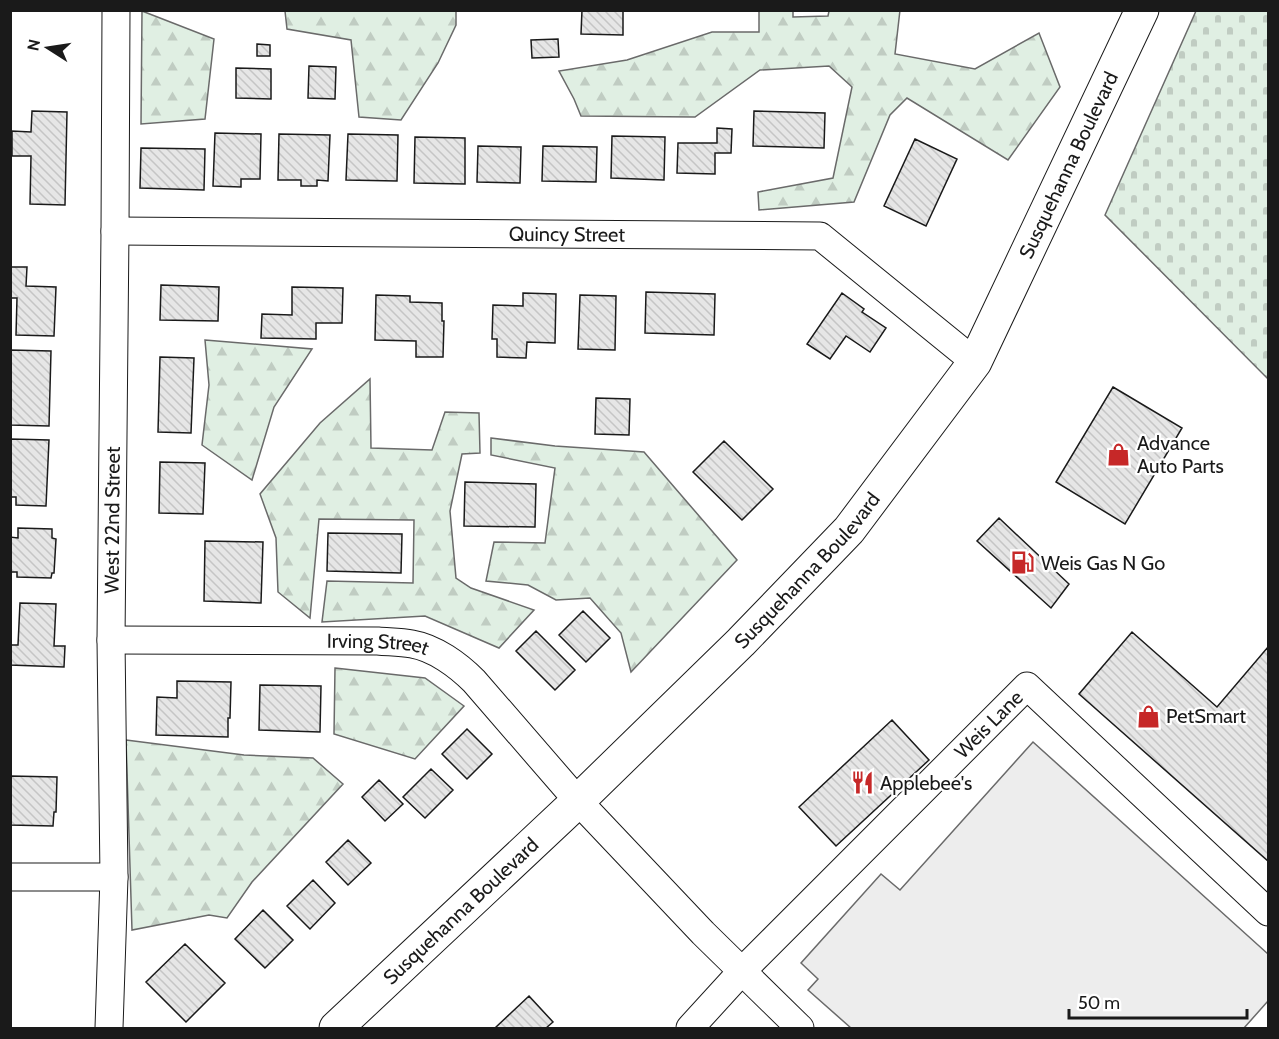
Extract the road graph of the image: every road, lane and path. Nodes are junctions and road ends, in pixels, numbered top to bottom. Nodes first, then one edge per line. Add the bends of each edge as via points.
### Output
1 (116, 10) edge
2 (1142, 10) edge
3 (115, 231) junction
4 (975, 362) junction
5 (111, 640) junction
6 (578, 801) junction
7 (10, 877) edge
8 (114, 877) junction
9 (1269, 912) edge
10 (742, 971) junction
11 (109, 1029) edge
12 (336, 1029) edge
13 (690, 1029) edge
14 (800, 1029) edge

1 - 3 street, West 22nd Street
2 - 4 highway, Susquehanna Boulevard
3 - 4 street, Quincy Street via 820,236
3 - 5 street, West 22nd Street
4 - 6 highway, Susquehanna Boulevard via 849,530
5 - 6 street, Irving Street via 413,644 460,668 474,681
5 - 8 street, West 22nd Street
6 - 10 street
6 - 12 highway, Susquehanna Boulevard
7 - 8 street
8 - 11 street, West 22nd Street
9 - 10 street, Weis Lane via 1027,686
10 - 13 street, Weis Lane
10 - 14 street

